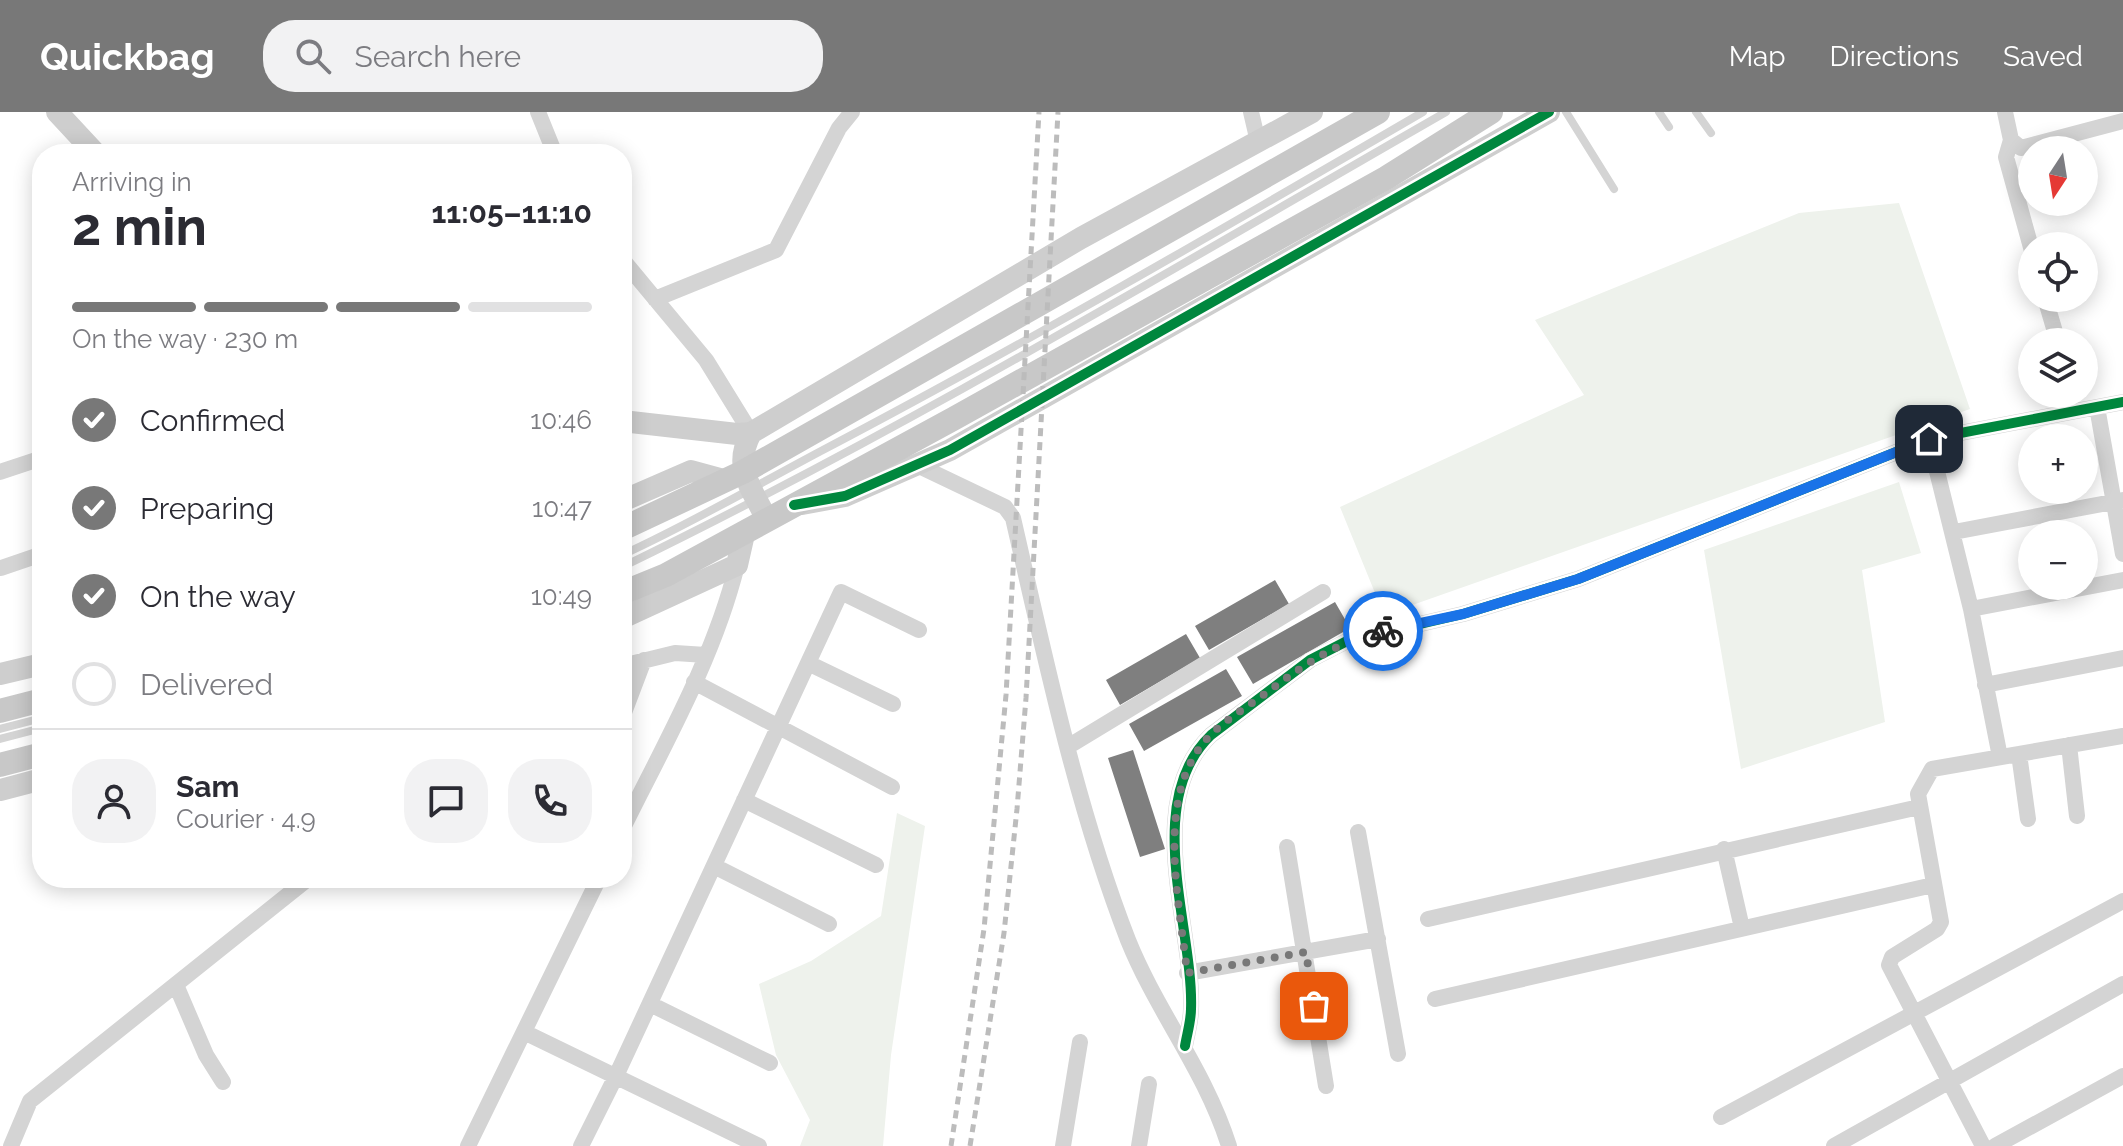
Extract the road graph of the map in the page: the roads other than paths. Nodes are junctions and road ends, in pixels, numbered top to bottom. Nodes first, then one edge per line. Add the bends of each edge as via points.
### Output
1 (538, 112) edge
2 (852, 112) edge
3 (1251, 112) edge
4 (1312, 112) edge
5 (1378, 112) edge
6 (1423, 112) edge
7 (1446, 112) edge
8 (1491, 112) edge
9 (1549, 112) edge
10 (1566, 112) edge
11 (1659, 112) edge
12 (1696, 112) edge
13 (2005, 112) edge
14 (60, 113) edge
15 (2122, 123) edge
16 (1669, 127) dead end
17 (1711, 133) dead end
18 (2011, 140) junction
19 (1258, 142) junction
20 (87, 144) edge
21 (551, 144) edge
22 (1614, 189) dead end
23 (2027, 232) edge
24 (632, 271) edge
25 (655, 299) junction
26 (2123, 402) edge
27 (2098, 407) edge
28 (2076, 408) edge
29 (2092, 408) edge
30 (2097, 408) edge
31 (2077, 411) junction
32 (632, 422) edge
33 (751, 433) junction
34 (1929, 439) junction
35 (32, 461) edge
36 (917, 465) junction
37 (0, 472) edge
38 (748, 492) junction
39 (632, 497) edge
40 (2118, 500) edge
41 (794, 505) junction
42 (632, 526) edge
43 (1954, 532) junction
44 (744, 534) junction
45 (632, 550) edge
46 (2123, 554) edge
47 (32, 557) edge
48 (632, 561) edge
49 (737, 565) junction
50 (1, 568) edge
51 (2123, 580) edge
52 (632, 589) edge
53 (1323, 592) dead end
54 (1971, 609) junction
55 (632, 613) edge
56 (919, 630) dead end
57 (706, 655) junction
58 (2123, 658) edge
59 (644, 660) junction
60 (632, 663) edge
61 (808, 663) junction
62 (32, 666) edge
63 (0, 674) edge
64 (694, 682) junction
65 (1985, 685) junction
66 (632, 692) edge
67 (32, 703) edge
68 (893, 704) dead end
69 (0, 711) edge
70 (32, 721) edge
71 (0, 729) edge
72 (777, 729) junction
73 (32, 731) edge
74 (2123, 736) edge
75 (0, 739) edge
76 (2069, 745) junction
77 (1069, 746) junction
78 (2019, 754) junction
79 (32, 757) edge
80 (2000, 757) junction
81 (0, 765) edge
82 (32, 782) edge
83 (892, 787) dead end
84 (0, 790) edge
85 (744, 800) junction
86 (1919, 807) junction
87 (632, 809) edge
88 (2077, 816) dead end
89 (2028, 819) dead end
90 (1358, 832) dead end
91 (1287, 847) dead end
92 (1724, 849) junction
93 (876, 865) dead end
94 (714, 866) junction
95 (1933, 885) junction
96 (297, 888) edge
97 (594, 888) edge
98 (2123, 901) edge
99 (1428, 919) dead end
100 (829, 924) dead end
101 (1742, 928) junction
102 (1378, 939) junction
103 (1306, 952) junction
104 (1187, 973) junction
105 (2123, 984) edge
106 (176, 985) junction
107 (1435, 999) dead end
108 (650, 1004) junction
109 (1913, 1014) junction
110 (524, 1032) junction
111 (1080, 1042) dead end
112 (1185, 1046) junction
113 (1398, 1054) dead end
114 (770, 1063) dead end
115 (616, 1076) junction
116 (2123, 1076) edge
117 (1951, 1079) junction
118 (223, 1082) dead end
119 (1149, 1084) dead end
120 (1326, 1086) dead end
121 (1721, 1117) dead end
122 (587, 1144) edge
123 (11, 1146) edge
124 (468, 1146) edge
125 (759, 1146) edge
126 (1063, 1146) edge
127 (1139, 1146) edge
128 (1229, 1146) edge
129 (1834, 1146) edge
130 (1983, 1146) edge
131 (1995, 1146) edge

1 - 21 street
2 - 25 street via 776,250
3 - 19 street
4 - 19 street
5 - 38 main road
6 - 38 lane via 1184,253
7 - 38 lane via 1190,261
8 - 41 main road via 1386,178
9 - 36 street
10 - 22 lane
11 - 16 lane
12 - 17 lane
13 - 18 street
14 - 20 street
15 - 18 street via 2028,149
18 - 23 street via 2006,157
19 - 33 street via 1081,238
24 - 25 street
25 - 33 street via 706,360
26 - 27 street
28 - 31 street
29 - 31 street
30 - 40 street
31 - 34 street
32 - 33 street
33 - 38 street via 742,456
34 - 43 street
34 - 104 street via 1578,579 1463,614 1370,634 1310,660 1211,735 1186,778 1173,842
35 - 37 street
36 - 41 street via 845,496
36 - 77 street via 1005,507 1013,518
38 - 39 street via 691,471
38 - 41 main road
38 - 42 main road
38 - 44 main road
38 - 45 lane
38 - 48 lane
40 - 43 street
40 - 46 street
43 - 54 street
44 - 49 street
44 - 52 main road
47 - 50 street
49 - 55 street
49 - 57 street
51 - 54 street
53 - 77 street
54 - 65 street
56 - 61 street via 841,592
57 - 59 street via 675,653
57 - 64 street
58 - 65 street
59 - 60 street
59 - 66 street
61 - 68 street
61 - 72 street
62 - 63 street
64 - 72 street
64 - 87 street
65 - 80 street
67 - 69 main road
70 - 71 lane
72 - 83 street
72 - 85 street
73 - 75 lane
74 - 76 street
76 - 78 street
76 - 88 street
77 - 112 street via 1128,940 1149,989
78 - 80 street
78 - 89 street
79 - 81 main road
80 - 86 street via 1932,769 1918,794
82 - 84 street
85 - 93 street
85 - 94 street
86 - 92 street
86 - 95 street
90 - 102 street
91 - 103 street
92 - 99 street
92 - 101 street
94 - 100 street
94 - 108 street
95 - 101 street
95 - 109 street via 1939,926 1892,957 1889,965
96 - 106 street
97 - 110 street
98 - 109 street
101 - 107 street
102 - 103 street
102 - 113 street
103 - 104 street
103 - 120 street
104 - 112 street via 1191,1012
105 - 117 street
106 - 118 street
106 - 123 street via 30,1101
108 - 114 street
108 - 115 street
109 - 117 street
109 - 121 street
110 - 115 street
110 - 124 street
111 - 126 street
112 - 128 street via 1214,1100
115 - 122 street
115 - 125 street
116 - 131 street
117 - 129 street
117 - 130 street
119 - 127 street

